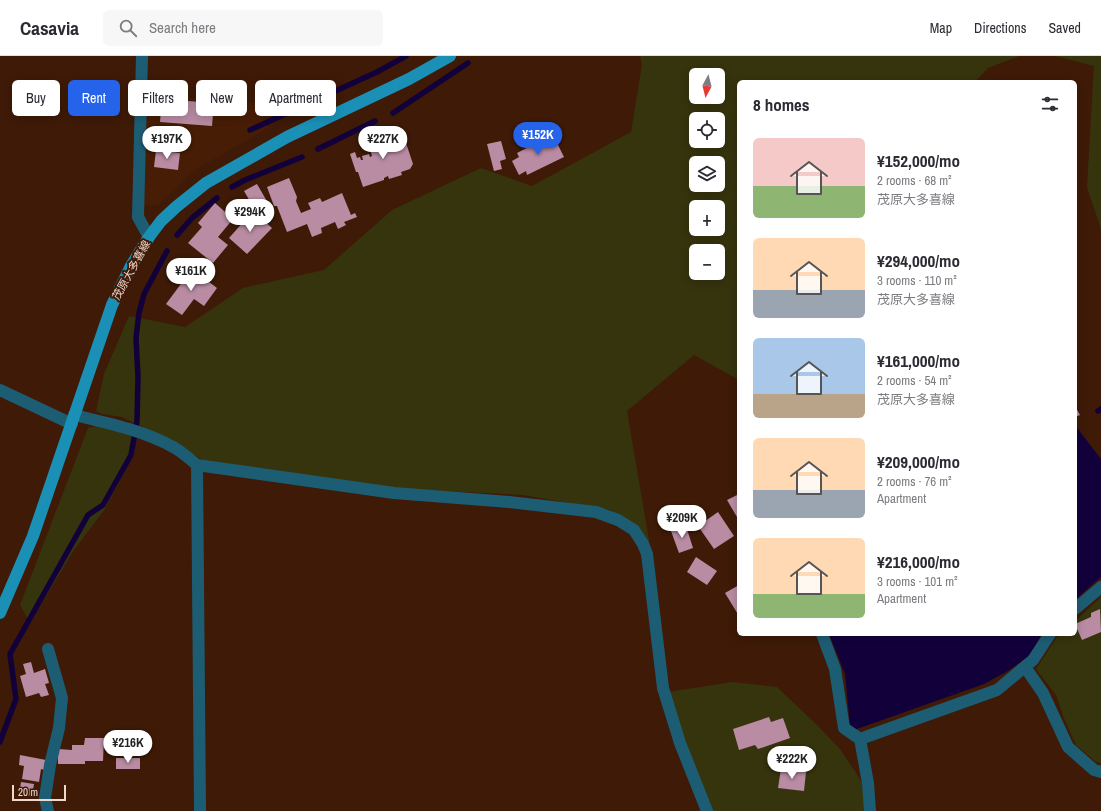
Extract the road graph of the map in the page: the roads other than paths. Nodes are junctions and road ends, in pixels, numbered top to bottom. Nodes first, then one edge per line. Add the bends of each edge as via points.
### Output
1 (142, 56) edge
2 (450, 56) edge
3 (149, 236) junction
4 (0, 390) edge
5 (73, 419) junction
6 (198, 465) junction
7 (1101, 586) edge
8 (1077, 607) edge
9 (0, 613) edge
10 (823, 636) edge
11 (1049, 636) edge
12 (48, 649) dead end
13 (1025, 668) junction
14 (860, 738) junction
15 (1101, 772) edge
16 (48, 811) edge
17 (200, 811) edge
18 (707, 811) edge
19 (870, 811) edge

1 - 3 street via 138,217
2 - 3 main road, 茂原大多喜線 via 409,79 287,137 206,183 176,207
3 - 5 main road, 茂原大多喜線 via 112,305
4 - 5 street
5 - 6 street via 112,424 149,437 175,448
5 - 9 main road, 茂原大多喜線 via 33,536
6 - 17 street
6 - 18 street via 394,493 596,512 618,520 634,530 647,554 663,688 680,743
7 - 8 street
10 - 14 street via 835,668 844,728
11 - 13 street
12 - 16 street via 62,698 59,728 45,798
13 - 14 street via 997,690
13 - 15 street via 1043,693 1068,747 1094,770
14 - 19 street

